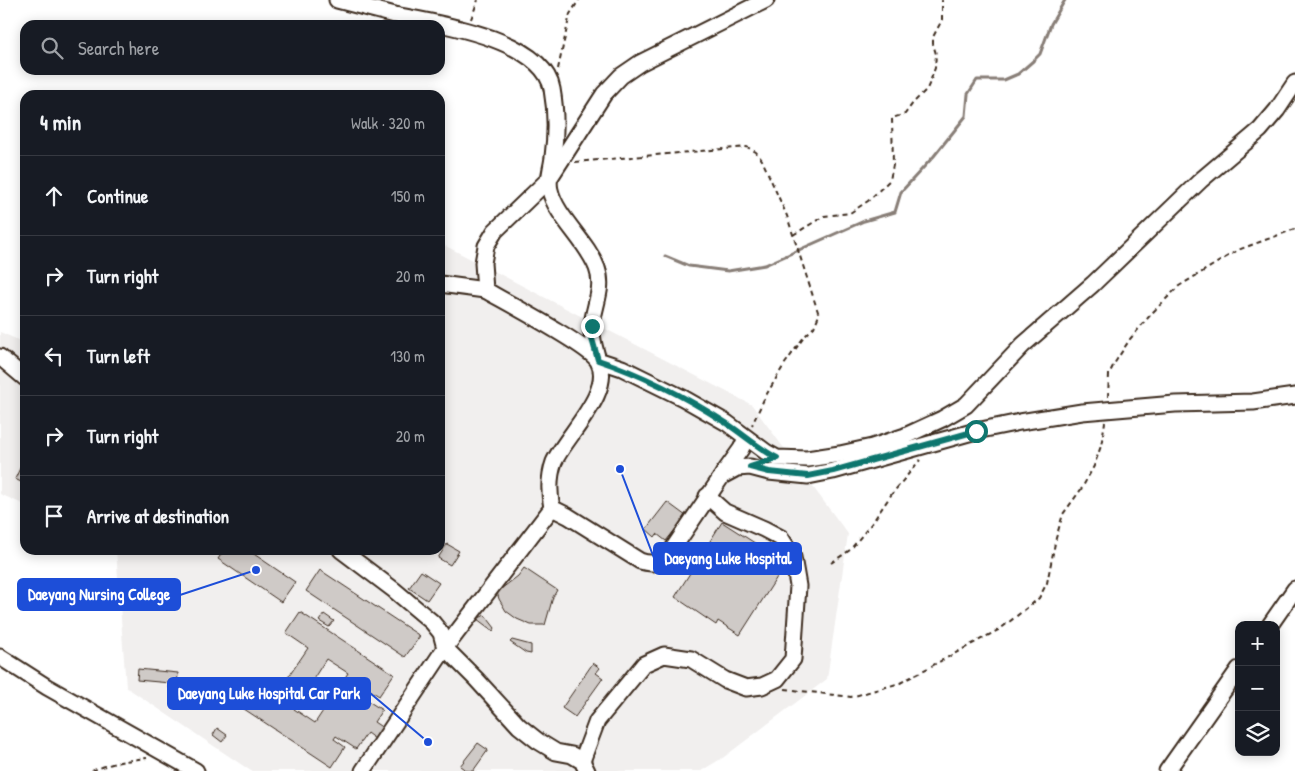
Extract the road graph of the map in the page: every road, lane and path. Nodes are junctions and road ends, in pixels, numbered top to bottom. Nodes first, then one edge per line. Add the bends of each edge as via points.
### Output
1 (337, 0) edge
2 (478, 0) edge
3 (579, 0) edge
4 (766, 0) edge
5 (942, 0) edge
6 (424, 20) edge
7 (445, 25) edge
8 (468, 30) junction
9 (1295, 83) edge
10 (552, 86) junction
11 (560, 163) junction
12 (549, 179) junction
13 (1295, 229) edge
14 (793, 235) junction
15 (445, 285) edge
16 (485, 290) junction
17 (0, 357) edge
18 (598, 360) junction
19 (20, 374) edge
20 (1295, 396) edge
21 (966, 405) junction
22 (1107, 410) junction
23 (746, 438) junction
24 (931, 443) junction
25 (777, 458) junction
26 (750, 467) junction
27 (722, 476) junction
28 (707, 496) junction
29 (552, 508) junction
30 (348, 555) edge
31 (831, 563) dead end
32 (1295, 589) edge
33 (1273, 621) edge
34 (445, 648) junction
35 (0, 658) edge
36 (1235, 674) edge
37 (782, 688) dead end
38 (171, 756) junction
39 (585, 766) edge
40 (92, 771) edge
41 (196, 771) edge
42 (363, 771) edge
43 (1167, 771) edge

1 - 6 street
2 - 8 path
3 - 10 path via 570,14
4 - 11 street via 640,63 621,76 604,94
5 - 14 path via 942,20 933,37 936,54 930,82 905,114 892,118 893,165 890,180 850,213 824,216
7 - 8 street
8 - 10 street via 522,52 537,62
9 - 21 street via 1260,130 1023,344
10 - 12 street via 555,122
11 - 12 street
11 - 14 path via 747,147 762,160
12 - 16 street via 494,231 486,246 483,263
12 - 18 street via 555,204 589,251 597,268 600,286 592,339
13 - 22 path via 1238,250 1179,286 1130,339 1114,364 1109,379
14 - 23 path via 819,315 765,397
15 - 16 street
16 - 18 street via 584,347
17 - 19 street
18 - 23 street via 683,398
18 - 29 street via 601,386 554,463 550,496
20 - 22 street via 1254,402
21 - 24 street
21 - 25 street via 942,420 872,447 807,459
22 - 24 street via 1020,422
22 - 37 path via 1094,466 1063,514 1048,583 1032,604 1000,629 900,683 851,697
23 - 25 street
23 - 27 street
24 - 26 street via 808,476
24 - 31 path via 867,530 850,550
25 - 26 street
26 - 27 street via 736,468
27 - 28 street
28 - 29 street via 668,556 649,564
28 - 39 street via 725,512 782,538 793,557 798,586 793,659 776,679 762,686 746,688 725,680 691,659 664,655 644,664 598,721
29 - 34 street
30 - 34 street via 432,622 441,634
32 - 33 street
34 - 39 street via 519,726 556,752 572,755
34 - 42 street
35 - 38 street
36 - 43 street
38 - 40 path via 126,760
38 - 41 street

